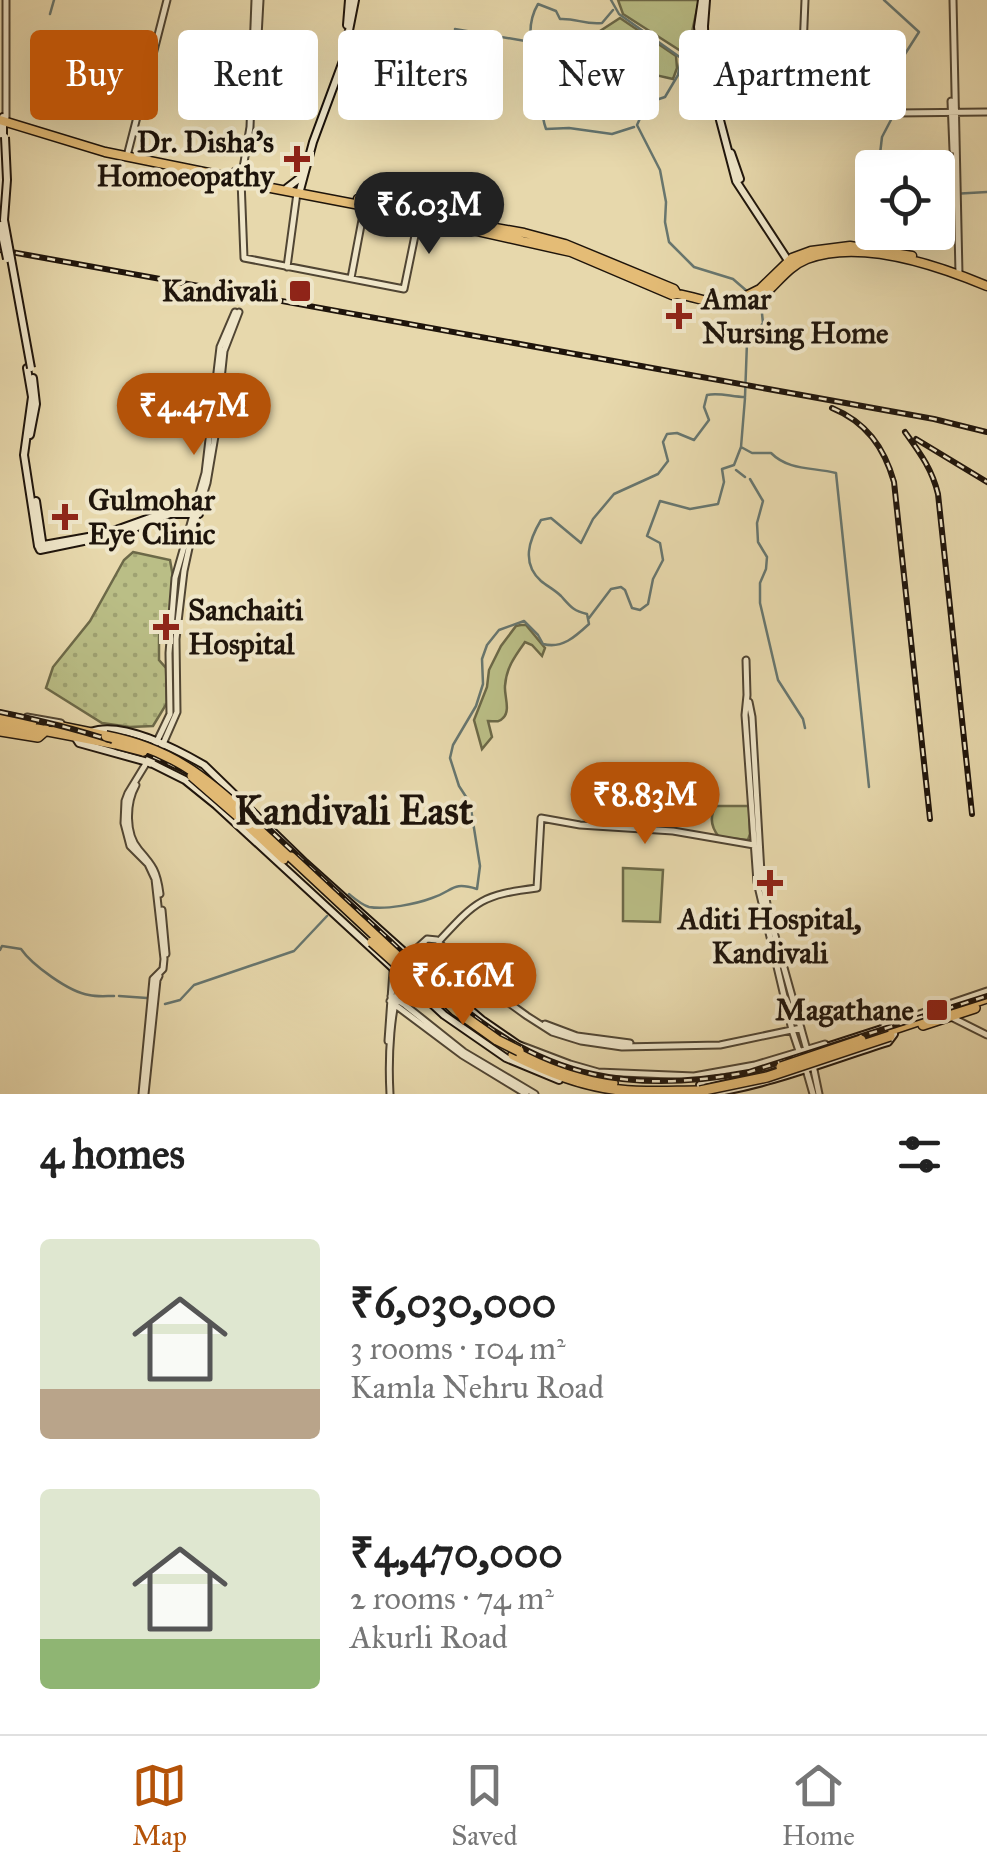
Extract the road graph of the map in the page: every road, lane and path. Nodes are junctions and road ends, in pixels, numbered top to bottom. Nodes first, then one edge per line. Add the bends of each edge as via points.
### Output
1 (4, 0) edge
2 (167, 0) edge
3 (257, 0) edge
4 (352, 0) edge
5 (704, 0) edge
6 (805, 0) edge
7 (952, 0) edge
8 (987, 112) edge
9 (952, 113) junction
10 (3, 125) edge
11 (128, 154) junction
12 (241, 177) junction
13 (301, 188) junction
14 (365, 203) junction
15 (0, 212) edge
16 (419, 217) junction
17 (0, 225) edge
18 (792, 262) junction
19 (288, 266) junction
20 (958, 271) junction
21 (351, 278) junction
22 (987, 284) edge
23 (237, 312) dead end
24 (29, 368) junction
25 (195, 514) junction
26 (746, 660) dead end
27 (0, 717) edge
28 (18, 730) junction
29 (0, 731) edge
30 (88, 732) junction
31 (75, 736) junction
32 (160, 743) junction
33 (149, 762) junction
34 (754, 798) junction
35 (246, 804) junction
36 (249, 818) junction
37 (268, 834) junction
38 (256, 839) junction
39 (286, 844) junction
40 (754, 845) junction
41 (285, 857) junction
42 (770, 926) junction
43 (388, 936) junction
44 (439, 941) junction
45 (373, 952) junction
46 (412, 956) junction
47 (393, 971) junction
48 (401, 978) junction
49 (987, 998) edge
50 (393, 1000) junction
51 (789, 1001) junction
52 (951, 1017) junction
53 (801, 1028) junction
54 (792, 1030) junction
55 (892, 1030) junction
56 (987, 1035) edge
57 (515, 1050) junction
58 (804, 1052) junction
59 (811, 1069) junction
60 (570, 1080) junction
61 (703, 1091) edge
62 (143, 1094) edge
63 (388, 1094) edge
64 (526, 1094) edge
65 (535, 1094) edge
66 (818, 1094) edge

1 - 10 street
2 - 11 street
3 - 12 street via 253,128
4 - 13 main road via 343,61
5 - 18 main road via 700,44 729,162
6 - 9 street via 806,114
7 - 9 street
8 - 9 street
9 - 20 street
10 - 11 main road
10 - 11 main road
10 - 15 main road, bridge
10 - 24 main road, bridge via 4,220
11 - 12 main road
12 - 13 main road
12 - 13 main road
12 - 19 street via 244,258
13 - 14 main road
13 - 19 street
14 - 16 main road
14 - 21 street
16 - 18 main road via 571,252 672,295 730,304 762,291
16 - 21 street via 404,288
17 - 24 main road, bridge
18 - 20 main road via 811,251 850,246
19 - 21 street
20 - 22 main road
23 - 25 street via 220,348
24 - 25 main road via 36,404 28,458 41,547 178,510
25 - 32 street via 175,578 170,714
26 - 34 street
27 - 28 highway
27 - 30 highway
28 - 29 highway
28 - 31 highway
30 - 32 main road via 111,730
30 - 36 highway, bridge via 175,758
31 - 33 main road
31 - 38 highway, bridge via 154,754 184,770
32 - 33 street
32 - 35 main road via 204,765
33 - 38 main road via 186,780
33 - 62 street via 128,792 124,823 130,846 153,874 164,967 153,979
34 - 40 street
34 - 42 street
35 - 36 highway
35 - 39 main road
36 - 37 highway
37 - 39 highway
37 - 41 highway
38 - 41 highway
38 - 45 main road
39 - 43 main road
40 - 42 street via 756,882
40 - 44 street via 541,818 536,888 477,903
41 - 57 highway, bridge via 455,1017
42 - 51 street
43 - 45 main road
43 - 46 main road
44 - 46 street via 427,939
44 - 54 street via 486,983 562,1032 616,1043 724,1043
45 - 47 main road
46 - 47 street
46 - 48 street
46 - 57 main road
47 - 48 main road
47 - 50 street
48 - 50 street
48 - 60 main road via 496,1052
49 - 52 highway
49 - 55 highway
50 - 63 street
50 - 64 street via 462,1055
50 - 65 street
51 - 53 street
51 - 54 street
52 - 55 highway
52 - 56 street
53 - 54 street
53 - 58 street
54 - 58 street
55 - 58 main road
55 - 59 main road via 888,1042
55 - 61 highway, bridge
57 - 58 street via 598,1072 664,1076 719,1073
57 - 60 highway
57 - 61 highway via 586,1077
58 - 59 street
58 - 61 main road via 703,1081
59 - 61 main road via 739,1089
59 - 66 street
60 - 61 highway via 624,1090

